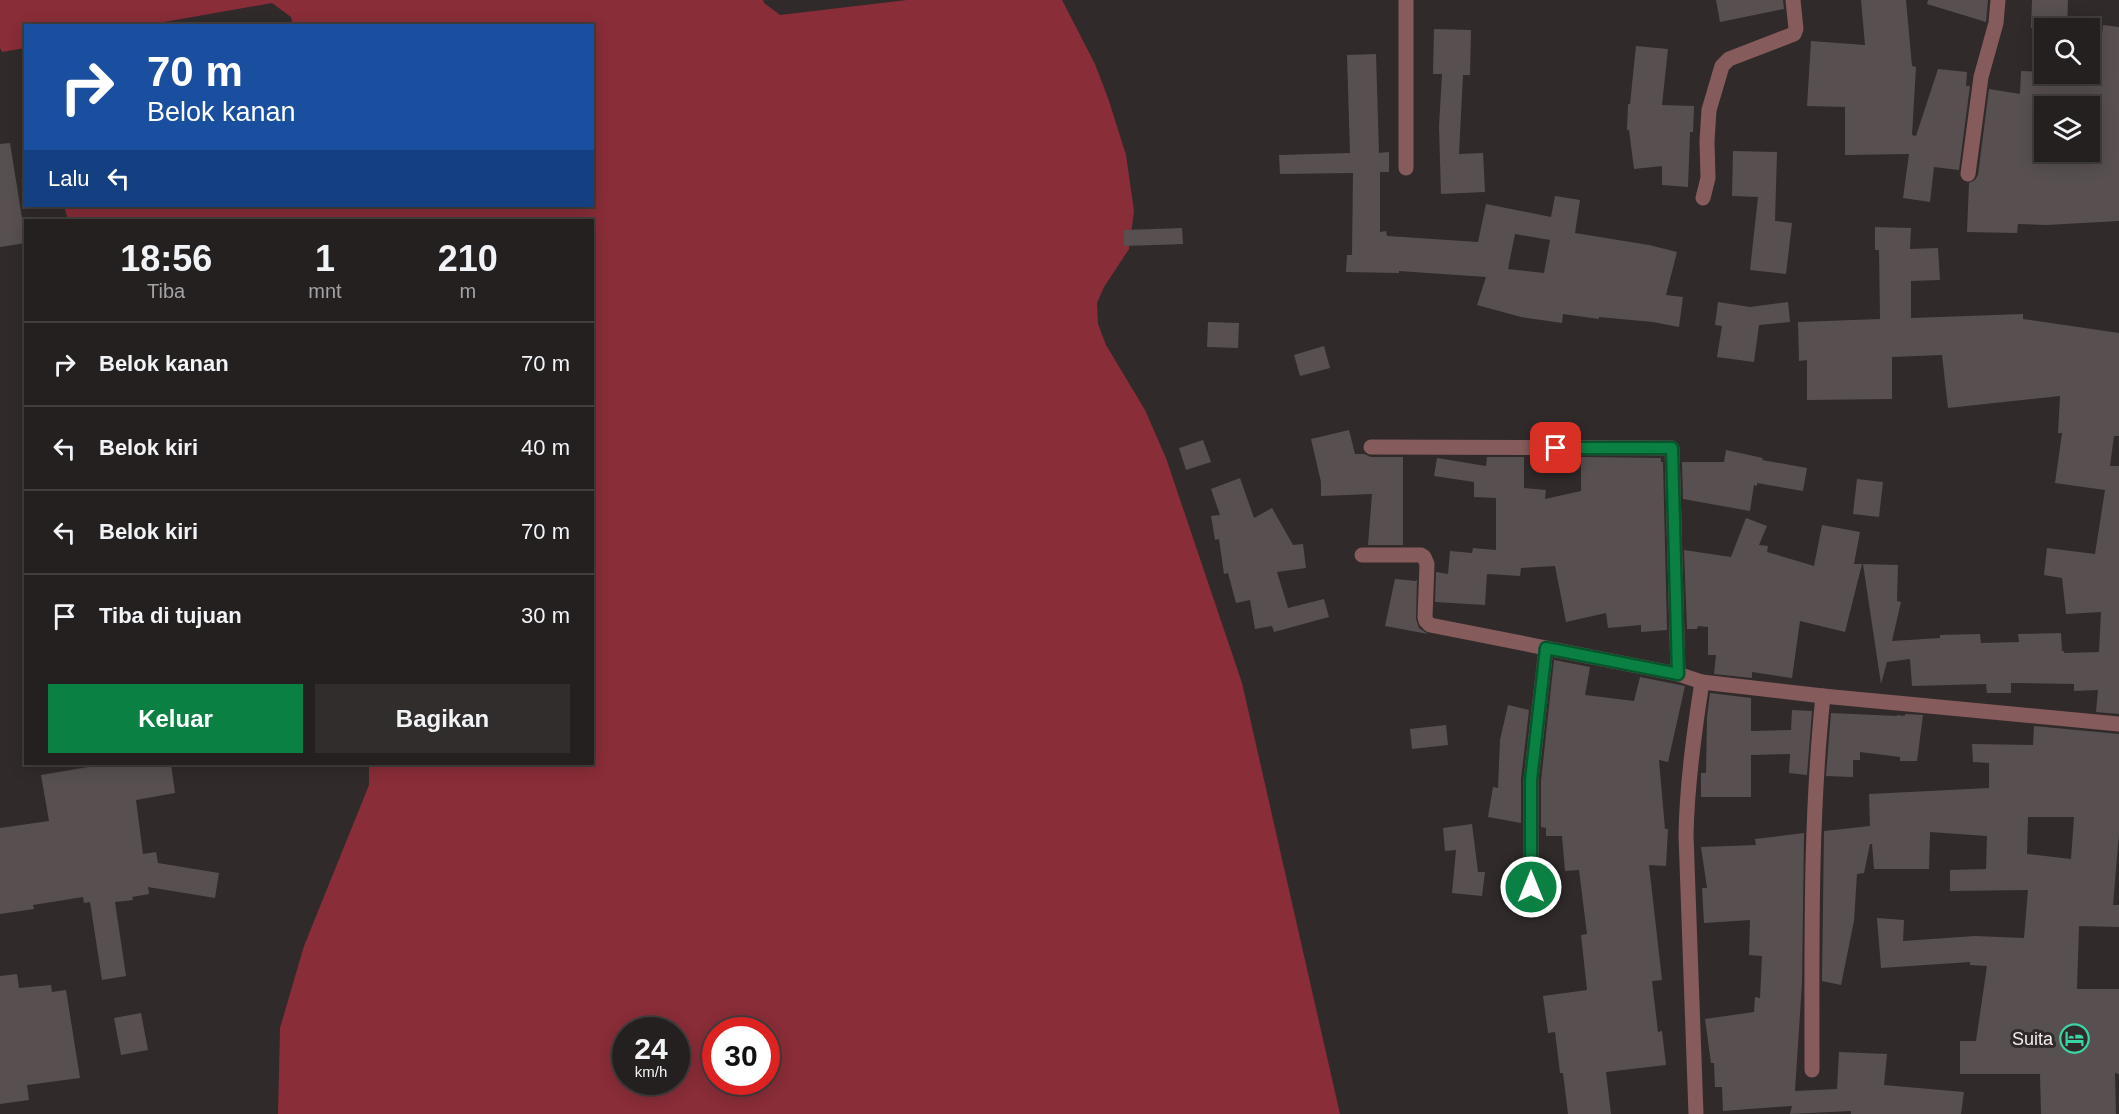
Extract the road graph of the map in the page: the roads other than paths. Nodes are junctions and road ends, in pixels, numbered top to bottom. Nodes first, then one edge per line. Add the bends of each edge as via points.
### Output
1 (1406, 0) edge
2 (1793, 0) edge
3 (1998, 0) edge
4 (1406, 168) dead end
5 (1968, 174) dead end
6 (1703, 198) dead end
7 (1371, 447) dead end
8 (1362, 555) dead end
9 (1546, 648) junction
10 (1678, 674) junction
11 (1702, 682) junction
12 (1823, 696) junction
13 (2119, 724) edge
14 (1531, 887) dead end
15 (1812, 1070) dead end
16 (1696, 1114) edge

1 - 4 street
2 - 6 street via 1794,34 1730,59 1722,66 1709,110 1708,178
3 - 5 street via 1996,23 1981,77
7 - 10 street via 1672,448
8 - 9 street via 1424,557 1425,617 1430,625
9 - 10 street
9 - 14 street via 1531,780
10 - 11 street
11 - 12 street
11 - 16 street via 1690,758 1686,824
12 - 13 street
12 - 15 street via 1811,884

